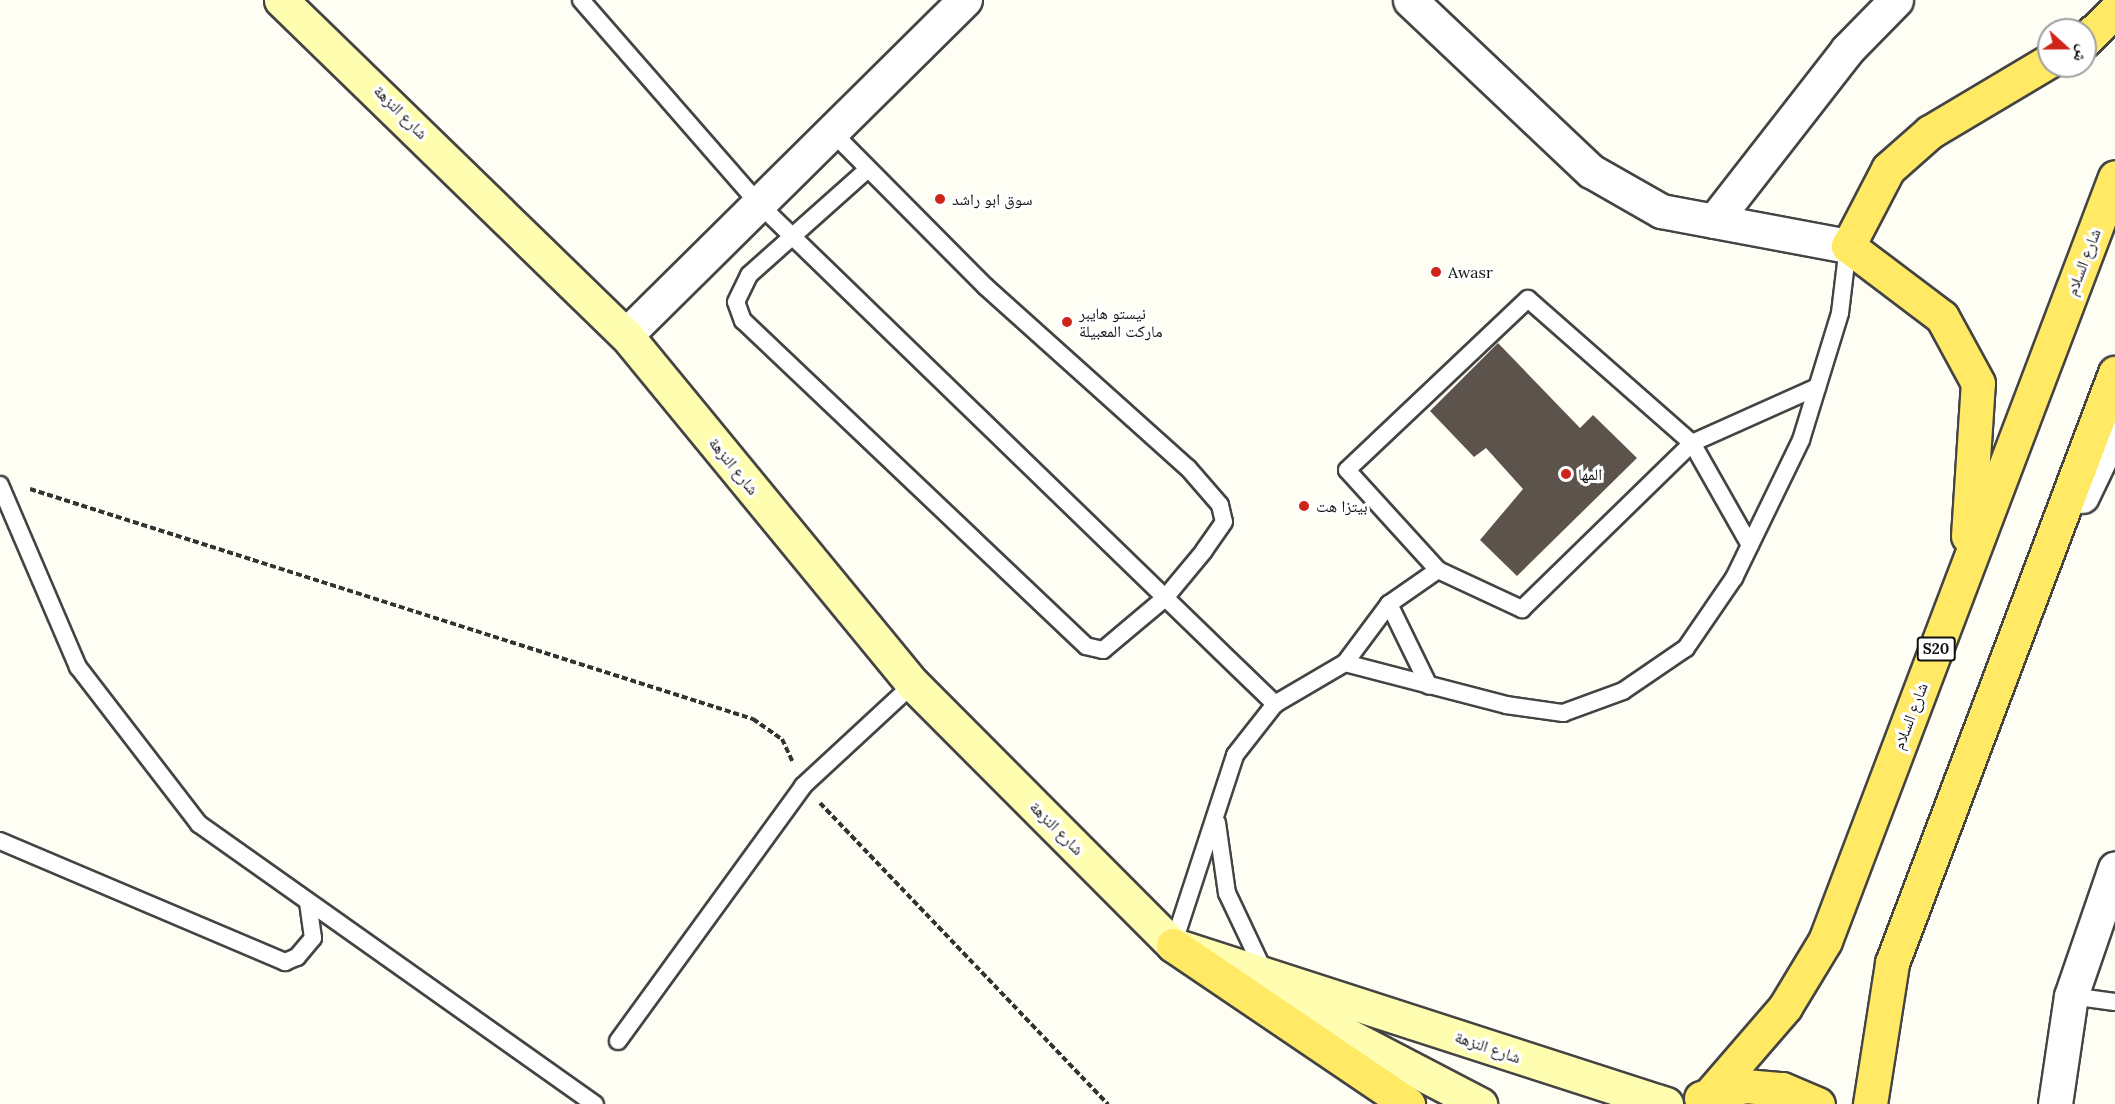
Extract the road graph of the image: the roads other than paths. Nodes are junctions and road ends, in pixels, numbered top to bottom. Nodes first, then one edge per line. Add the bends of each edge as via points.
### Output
1 (281, 0) edge
2 (581, 0) edge
3 (964, 0) edge
4 (1410, 0) edge
5 (1896, 0) edge
6 (2115, 11) edge
7 (2097, 28) edge
8 (2037, 68) edge
9 (832, 132) junction
10 (867, 170) junction
11 (2115, 177) edge
12 (759, 204) junction
13 (1714, 221) junction
14 (792, 236) junction
15 (1848, 246) junction
16 (626, 335) junction
17 (2115, 373) edge
18 (1817, 387) junction
19 (2115, 427) edge
20 (1692, 442) junction
21 (0, 485) edge
22 (1750, 545) junction
23 (1438, 570) junction
24 (1965, 571) junction
25 (1165, 598) junction
26 (1389, 604) junction
27 (2006, 658) junction
28 (1344, 663) junction
29 (913, 684) junction
30 (1429, 686) junction
31 (1275, 704) junction
32 (1217, 804) junction
33 (0, 841) edge
34 (2115, 868) edge
35 (308, 902) junction
36 (1173, 945) junction
37 (1263, 969) junction
38 (2071, 996) junction
39 (2115, 1002) edge
40 (618, 1041) dead end
41 (1700, 1099) edge
42 (595, 1104) edge
43 (1408, 1104) edge
44 (1480, 1104) edge
45 (1666, 1104) edge
46 (1818, 1104) edge
47 (1870, 1104) edge
48 (2055, 1104) edge

1 - 16 main road, شارع النزهة
2 - 12 lane
3 - 9 street
4 - 13 street via 1591,171 1661,211
5 - 13 street via 1847,50
6 - 7 main road
8 - 15 main road via 1930,132 1888,169
9 - 10 lane
9 - 12 street
10 - 14 lane
10 - 25 lane via 986,287 1188,468 1220,506 1224,522
11 - 24 main road, شارع السلام / S20
12 - 14 lane
12 - 16 street
13 - 15 street
14 - 25 lane
14 - 25 lane via 749,275 736,302 743,321 1086,646 1103,650
15 - 18 lane via 1840,313
15 - 24 main road via 1942,317 1978,383
16 - 29 main road, شارع النزهة
17 - 27 main road
18 - 20 lane
18 - 22 lane via 1801,440
19 - 27 street
20 - 22 lane
20 - 23 lane via 1543,595 1522,609
20 - 23 lane via 1528,299 1347,470
21 - 35 lane via 78,667 199,824
22 - 30 lane via 1734,578 1686,648 1623,691 1563,713
23 - 26 lane
24 - 41 main road, شارع السلام / S20 via 1825,941 1785,1007
25 - 31 lane
26 - 28 lane
26 - 30 lane
27 - 47 main road via 1892,963
28 - 30 lane
28 - 31 lane
29 - 36 main road, شارع النزهة
29 - 40 lane via 803,786
31 - 32 lane via 1235,755
32 - 36 lane
32 - 37 lane via 1217,847 1227,893
33 - 35 lane via 285,962 313,938
34 - 38 street
35 - 42 lane
36 - 37 main road, شارع النزهة
36 - 43 main road
36 - 44 main road, شارع النزهة
37 - 45 main road, شارع النزهة
38 - 39 lane
38 - 48 street
41 - 46 main road, S20 via 1745,1086 1782,1089

